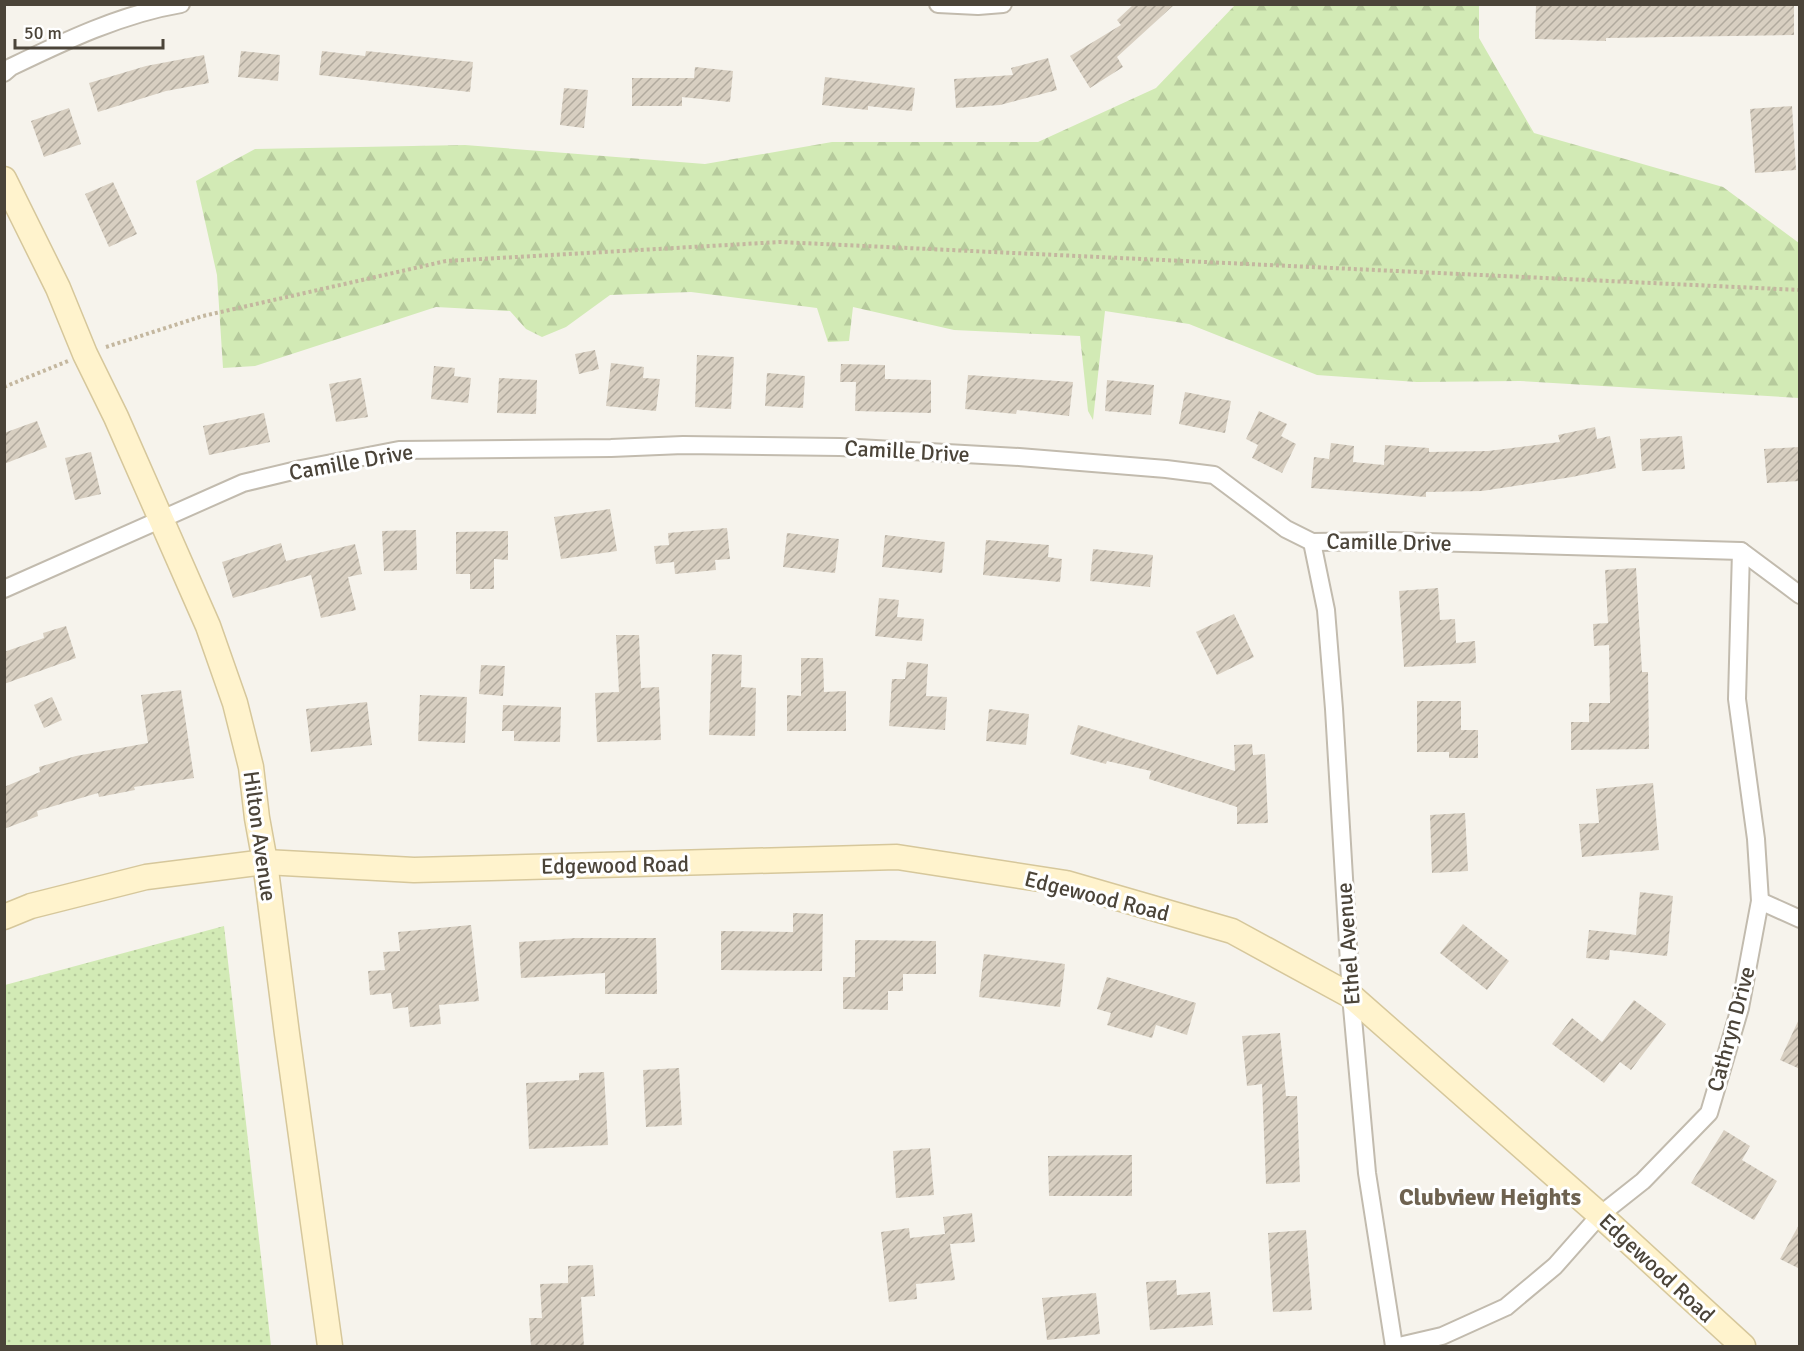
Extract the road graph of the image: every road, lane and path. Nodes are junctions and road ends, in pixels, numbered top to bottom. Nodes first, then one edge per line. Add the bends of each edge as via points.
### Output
1 (181, 4) edge
2 (939, 4) edge
3 (1003, 4) edge
4 (4, 73) edge
5 (4, 179) edge
6 (1800, 290) edge
7 (85, 354) junction
8 (4, 387) edge
9 (160, 518) junction
10 (1312, 542) junction
11 (1741, 551) junction
12 (4, 589) edge
13 (1800, 595) edge
14 (265, 862) junction
15 (1760, 902) junction
16 (4, 917) edge
17 (1800, 919) edge
18 (1351, 996) junction
19 (1600, 1215) junction
20 (330, 1347) edge
21 (1394, 1347) edge
22 (1399, 1347) edge
23 (1743, 1347) edge

1 - 4 street via 100,27
2 - 3 street
5 - 7 street, Hilton Avenue via 58,288
6 - 7 path via 780,242 446,261 203,316
7 - 8 path
7 - 9 street, Hilton Avenue
9 - 10 street, Camille Drive via 243,483 399,450 683,445 840,447 1019,457 1214,475 1286,529
9 - 12 street, Camille Drive
9 - 14 street, Hilton Avenue via 208,626 235,703
10 - 11 street, Camille Drive
10 - 18 street, Ethel Avenue via 1326,610
11 - 13 street
11 - 15 street, Cathryn Drive via 1737,699 1756,839
14 - 16 street, Edgewood Road via 146,877 31,906
14 - 18 street, Edgewood Road via 414,870 897,857 1066,883 1232,931
14 - 20 street, Hilton Avenue
15 - 17 street
15 - 19 street, Cathryn Drive via 1740,1008 1709,1113 1643,1181
18 - 19 street, Edgewood Road
18 - 21 street, Ethel Avenue via 1367,1173
19 - 22 street, Cathryn Drive via 1555,1266 1506,1307 1442,1336
19 - 23 street, Edgewood Road

